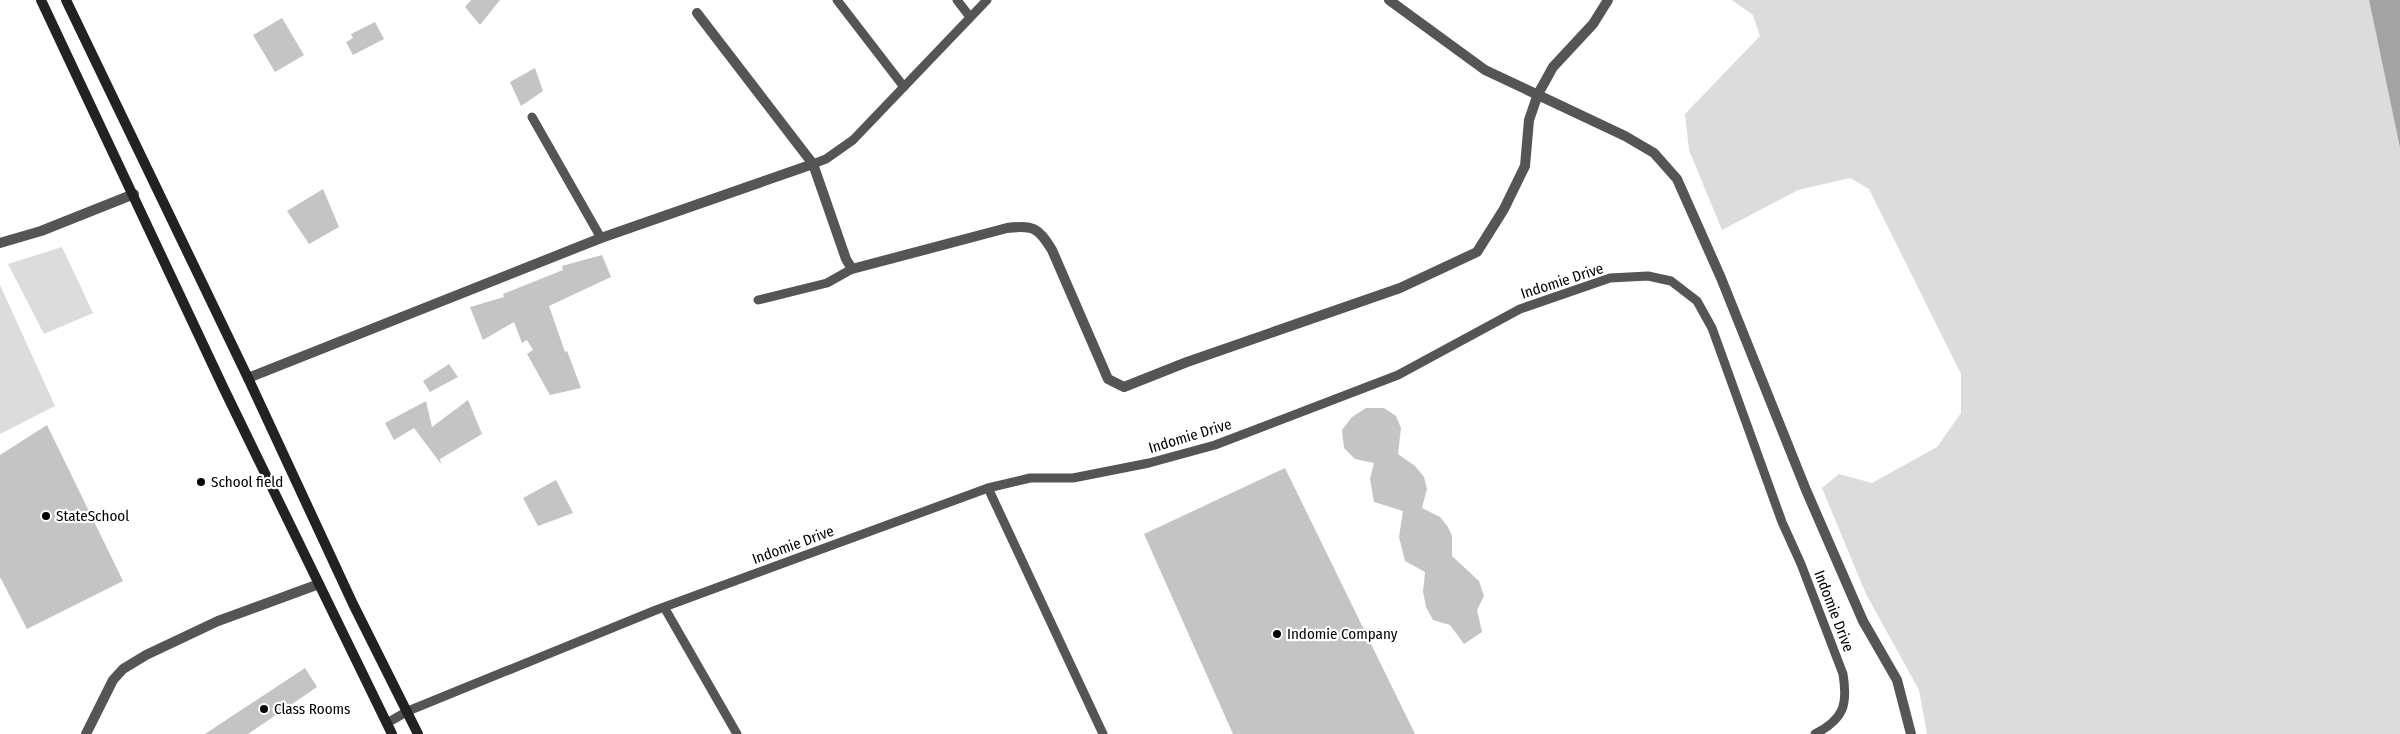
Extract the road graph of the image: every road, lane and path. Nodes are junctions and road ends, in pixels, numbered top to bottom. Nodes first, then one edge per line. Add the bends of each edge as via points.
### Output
1 (41, 0) edge
2 (66, 0) edge
3 (837, 0) edge
4 (956, 0) edge
5 (987, 0) edge
6 (1389, 0) edge
7 (1608, 0) edge
8 (697, 13) dead end
9 (970, 17) junction
10 (904, 87) junction
11 (1538, 94) junction
12 (532, 117) dead end
13 (813, 164) junction
14 (134, 194) junction
15 (601, 238) junction
16 (0, 243) edge
17 (852, 268) junction
18 (758, 300) dead end
19 (248, 378) junction
20 (988, 488) junction
21 (319, 584) junction
22 (664, 607) junction
23 (408, 711) junction
24 (387, 723) junction
25 (86, 734) edge
26 (392, 734) edge
27 (418, 734) edge
28 (737, 734) edge
29 (1103, 734) edge
30 (1815, 734) edge
31 (1911, 734) edge

1 - 14 main road
2 - 19 main road
3 - 10 lane
4 - 9 lane
5 - 9 lane
6 - 11 street via 1485,70
7 - 11 street via 1593,24 1553,67
8 - 13 street
9 - 10 lane
10 - 13 lane via 853,140
11 - 17 street via 1529,120 1525,166 1478,252 1400,288 1187,362 1131,386 1124,387 1108,379 1052,250 1044,236 1030,227 1007,228
11 - 31 street via 1654,153 1677,179 1859,612 1897,680
12 - 15 lane
13 - 15 street
13 - 17 street
14 - 16 street via 41,231
14 - 21 main road
15 - 19 street
17 - 18 lane via 827,283
19 - 23 main road via 353,604
20 - 22 lane, Indomie Drive
20 - 29 lane
20 - 30 lane, Indomie Drive via 1030,478 1072,478 1149,463 1215,445 1398,375 1520,309 1610,278 1648,276 1672,281 1697,301 1712,328 1782,522 1843,674 1844,706 1835,722
21 - 24 main road
21 - 25 street via 218,621 123,669 113,680
22 - 23 lane, Indomie Drive
22 - 28 lane
23 - 24 lane, Indomie Drive
23 - 27 main road
24 - 26 main road

